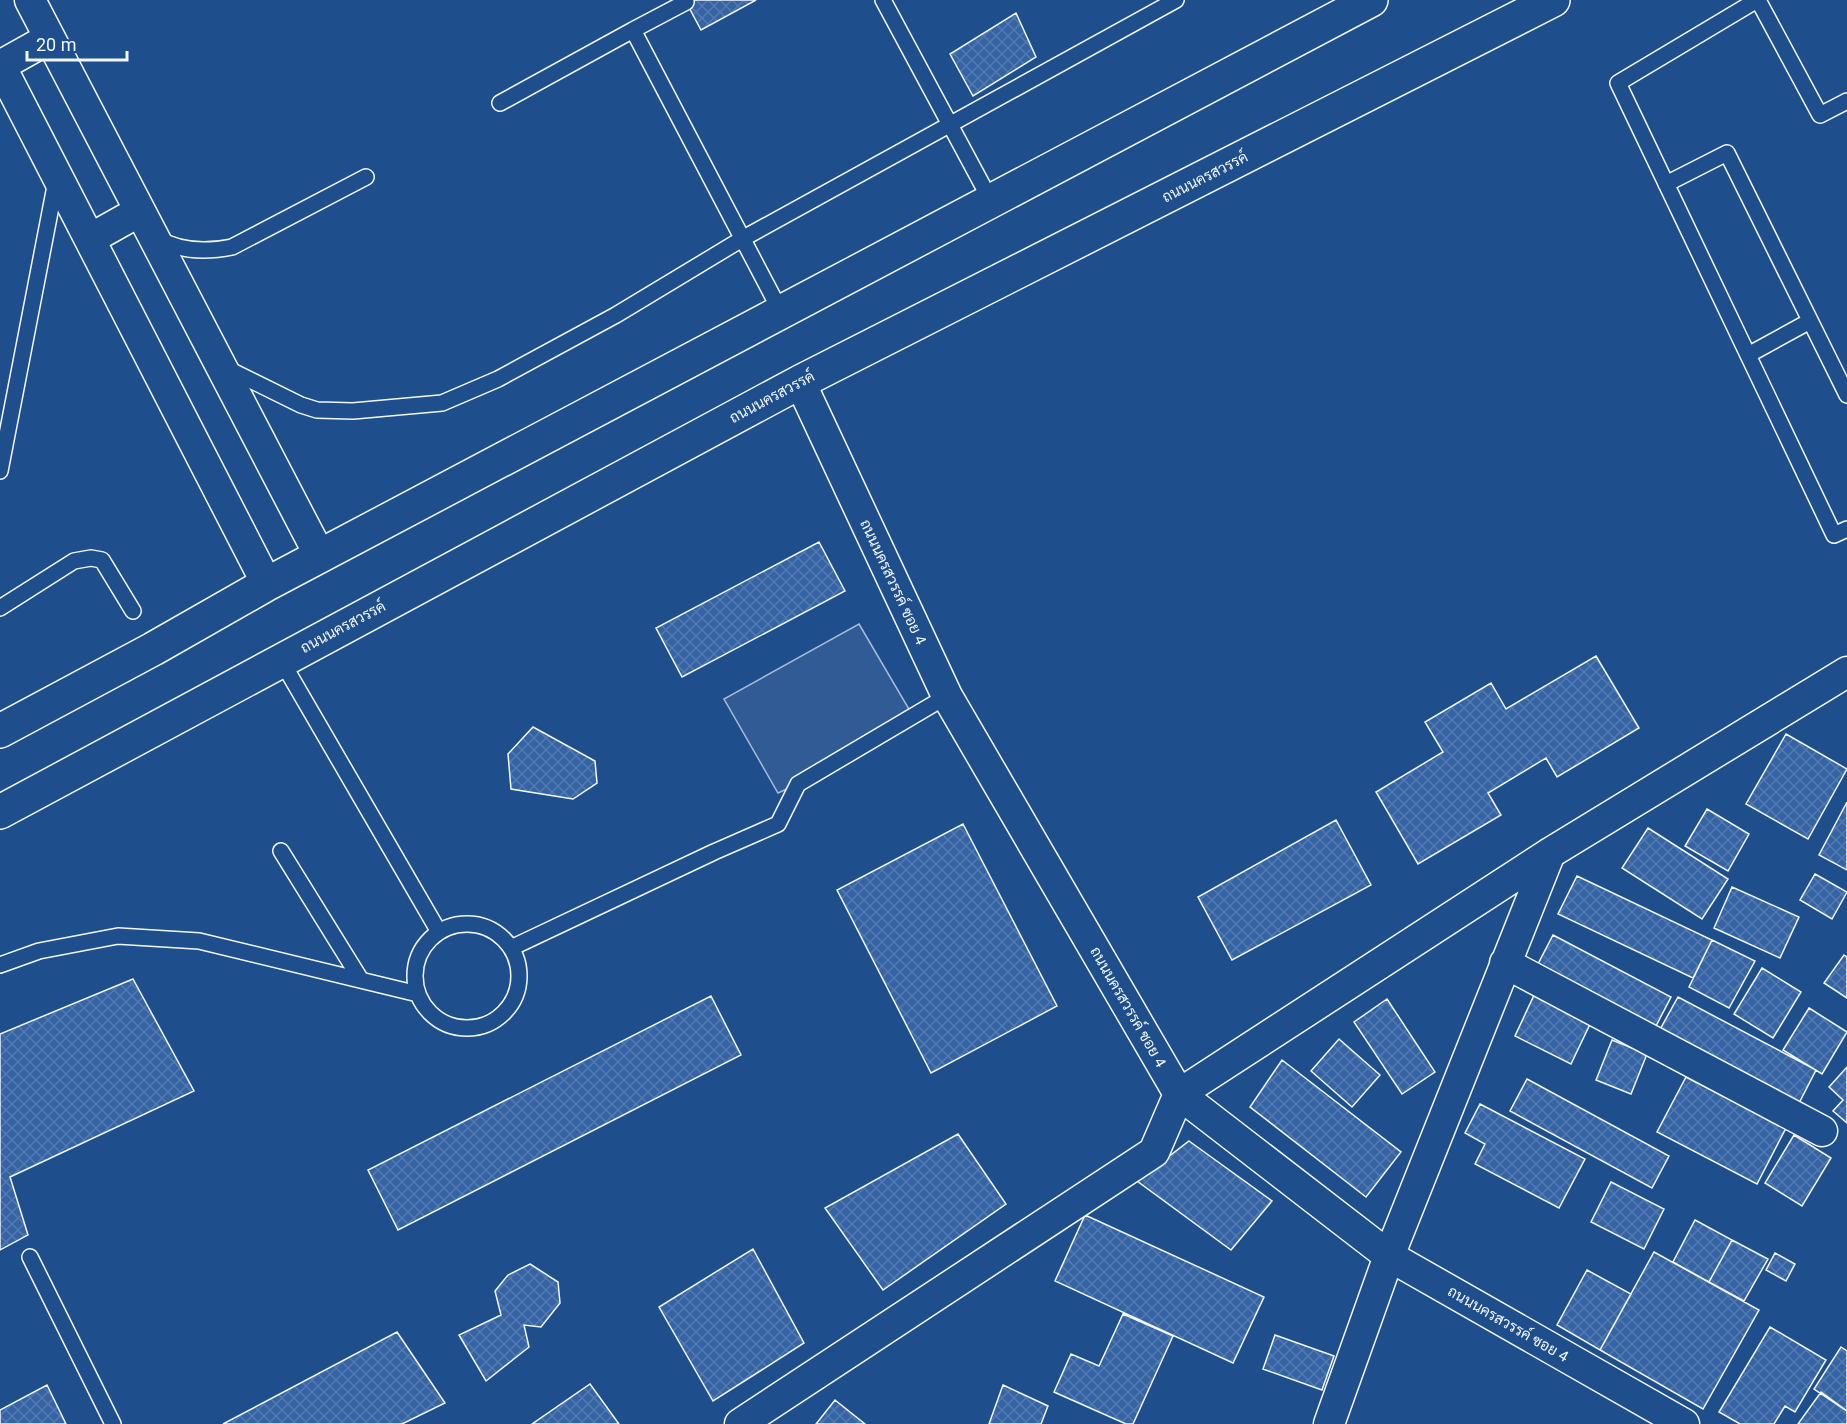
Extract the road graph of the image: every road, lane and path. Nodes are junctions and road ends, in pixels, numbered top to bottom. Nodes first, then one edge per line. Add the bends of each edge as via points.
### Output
1 (30, 0) edge
2 (883, 0) edge
3 (1176, 0) edge
4 (1371, 0) edge
5 (1553, 0) edge
6 (1758, 0) edge
7 (686, 2) dead end
8 (633, 30) junction
9 (50, 38) junction
10 (0, 65) edge
11 (1847, 101) edge
12 (500, 103) dead end
13 (950, 125) junction
14 (57, 175) junction
15 (366, 177) dead end
16 (1666, 184) junction
17 (991, 201) junction
18 (146, 223) junction
19 (90, 239) junction
20 (742, 239) junction
21 (781, 312) junction
22 (1810, 321) junction
23 (1748, 355) junction
24 (220, 365) junction
25 (800, 382) junction
26 (1847, 395) edge
27 (0, 471) edge
28 (1847, 529) edge
29 (320, 556) junction
30 (267, 584) junction
31 (0, 608) edge
32 (134, 611) dead end
33 (281, 660) junction
34 (1847, 672) edge
35 (947, 696) junction
36 (0, 731) edge
37 (0, 812) edge
38 (281, 851) dead end
39 (1550, 852) junction
40 (440, 932) junction
41 (511, 948) junction
42 (1505, 963) junction
43 (0, 965) edge
44 (361, 980) junction
45 (418, 994) junction
46 (1179, 1094) junction
47 (1822, 1131) dead end
48 (1389, 1256) junction
49 (30, 1257) dead end
50 (113, 1424) edge
51 (741, 1424) edge
52 (1329, 1424) edge
53 (1684, 1424) edge

1 - 9 street
2 - 13 lane
3 - 13 lane
4 - 17 main road
5 - 25 main road, ถนนนครสวรรค์
6 - 11 lane via 1820,115
6 - 16 lane via 1618,83
7 - 8 lane
8 - 12 lane
8 - 20 lane
9 - 10 street
9 - 18 street
10 - 14 street
13 - 17 lane
13 - 20 lane
14 - 19 street
14 - 27 lane
15 - 18 lane via 232,247 219,250 194,250 171,244
16 - 22 lane via 1727,153
16 - 23 lane
17 - 21 main road
18 - 19 street
18 - 24 street
19 - 30 street
20 - 21 lane
20 - 24 lane via 616,315 498,379 442,403 353,411 317,410
21 - 29 main road
22 - 23 lane
22 - 26 lane
23 - 28 lane via 1834,535
24 - 29 street
25 - 33 main road, ถนนนครสวรรค์
25 - 35 street, ถนนนครสวรรค์ ซอย 4
29 - 30 main road
30 - 36 main road
31 - 32 lane via 74,561 91,558 102,560
33 - 37 main road, ถนนนครสวรรค์
33 - 40 lane
34 - 39 street
35 - 41 lane via 798,784 777,824
35 - 46 street, ถนนนครสวรรค์ ซอย 4
38 - 44 lane
39 - 42 street
39 - 46 street
40 - 41 lane via 471,924 487,927
40 - 45 lane via 426,944 418,959
41 - 45 lane via 518,964 519,982 514,999 490,1023 473,1029 456,1028 426,1010
42 - 47 street
42 - 48 street
43 - 44 lane via 39,951 118,936 200,942
44 - 45 lane
46 - 48 street, ถนนนครสวรรค์ ซอย 4
46 - 51 street via 1154,1152
48 - 52 street
48 - 53 street, ถนนนครสวรรค์ ซอย 4
49 - 50 lane

